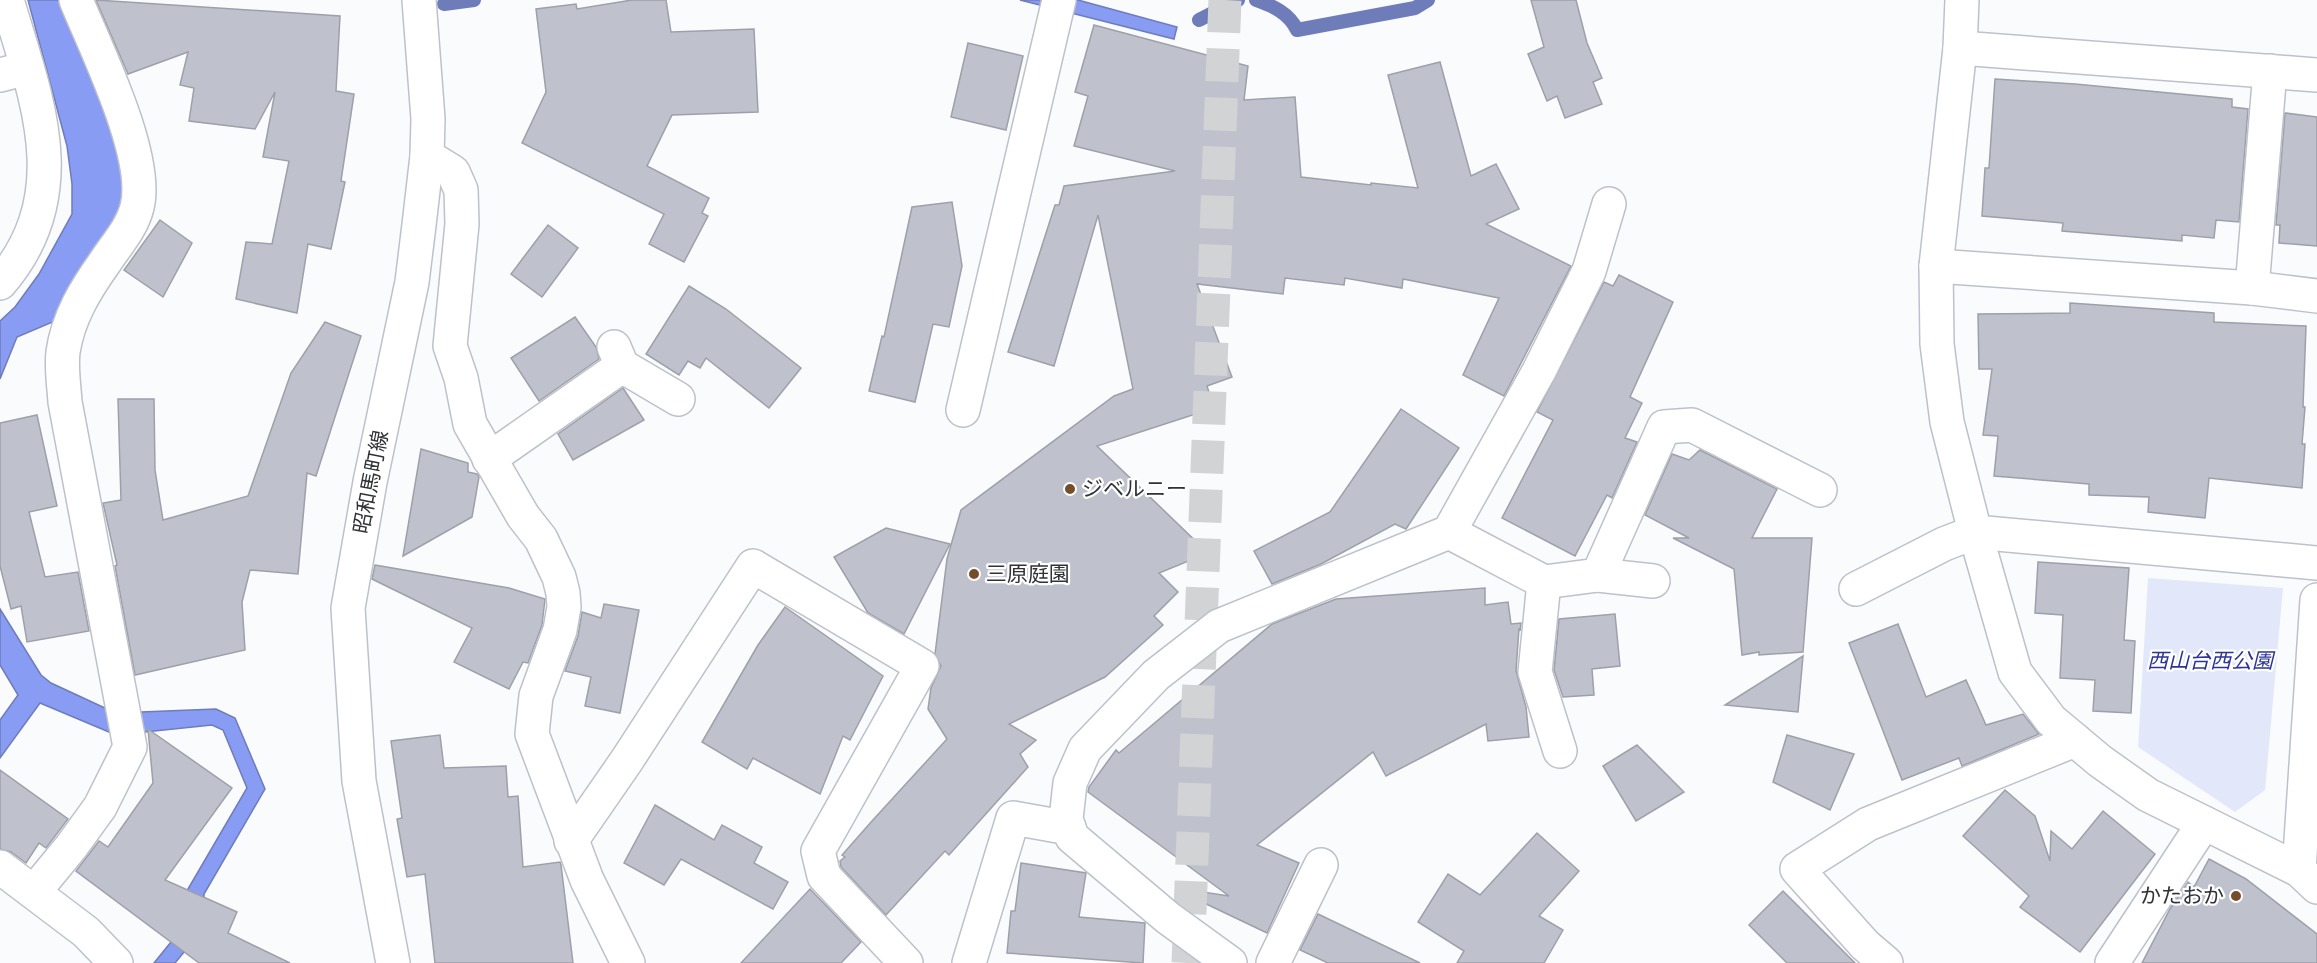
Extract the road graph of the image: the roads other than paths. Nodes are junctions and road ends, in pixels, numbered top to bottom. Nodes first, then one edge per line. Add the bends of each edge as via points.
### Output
1 (7, 0) edge
2 (76, 0) edge
3 (419, 0) edge
4 (1059, 0) edge
5 (1962, 0) edge
6 (1960, 48) junction
7 (2270, 71) junction
8 (14, 72) edge
9 (2317, 75) edge
10 (427, 156) junction
11 (1609, 204) dead end
12 (1936, 266) junction
13 (0, 283) edge
14 (2252, 288) junction
15 (2317, 296) edge
16 (678, 399) dead end
17 (963, 410) dead end
18 (489, 459) junction
19 (1820, 489) dead end
20 (1449, 532) junction
21 (1975, 532) junction
22 (2317, 563) edge
23 (1598, 575) junction
24 (1653, 581) dead end
25 (1544, 582) junction
26 (1856, 589) dead end
27 (2317, 600) edge
28 (2075, 740) junction
29 (1560, 751) dead end
30 (2204, 823) junction
31 (1068, 828) junction
32 (571, 841) junction
33 (1321, 865) dead end
34 (0, 867) edge
35 (2311, 876) edge
36 (34, 891) junction
37 (116, 963) edge
38 (393, 963) edge
39 (628, 963) edge
40 (906, 963) edge
41 (969, 963) edge
42 (1230, 963) edge
43 (1273, 963) edge
44 (1886, 963) edge
45 (2112, 963) edge

1 - 8 street
2 - 36 street via 138,160 137,207 125,234 71,317 62,354 65,402 130,747 100,807
3 - 10 street, 昭和馬町線
4 - 17 street
5 - 6 street
6 - 7 street
6 - 12 street
7 - 9 street
7 - 14 street
8 - 13 street via 40,119 46,176 32,232
10 - 18 street via 453,172 461,190 462,224 450,346 470,424
10 - 38 street, 昭和馬町線 via 412,282 348,608 358,781
11 - 20 street via 1589,271 1539,371
12 - 14 street
12 - 21 street via 1937,344 1947,422
14 - 15 street
16 - 18 street via 617,356
18 - 32 street via 541,539 563,593 560,630 536,696 532,734
19 - 23 street via 1692,425 1664,427
20 - 25 street
20 - 31 street via 1219,626 1156,675 1085,749 1070,783
21 - 22 street
21 - 26 street
21 - 28 street via 2015,672 2051,720
23 - 24 street
23 - 25 street
25 - 29 street via 1535,672
27 - 35 street
28 - 30 street via 2148,795
28 - 44 street via 1868,824 1797,869
30 - 35 street
30 - 45 street
31 - 41 street via 1013,818
31 - 42 street via 1072,837 1159,910
32 - 39 street
32 - 40 street via 753,566 922,666 819,851 824,876
33 - 43 street
34 - 36 street
36 - 37 street via 86,932

